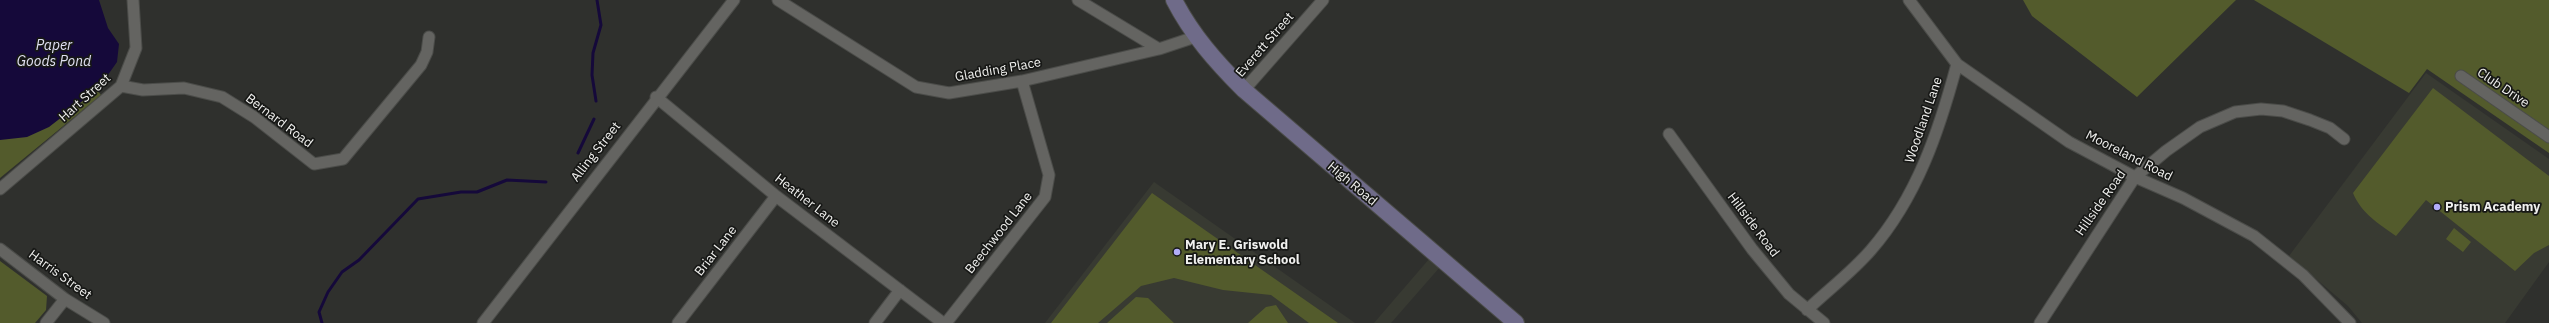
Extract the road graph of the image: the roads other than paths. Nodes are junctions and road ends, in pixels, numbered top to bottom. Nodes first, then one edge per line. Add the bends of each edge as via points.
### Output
1 (133, 0) edge
2 (734, 0) edge
3 (778, 0) edge
4 (1078, 0) edge
5 (1174, 0) edge
6 (1322, 0) edge
7 (1909, 0) edge
8 (429, 37) dead end
9 (1195, 37) junction
10 (1159, 49) junction
11 (1957, 64) junction
12 (2461, 76) dead end
13 (1022, 82) junction
14 (122, 86) junction
15 (1244, 90) junction
16 (656, 98) junction
17 (1669, 134) dead end
18 (2549, 137) edge
19 (2344, 140) dead end
20 (2135, 177) junction
21 (0, 189) edge
22 (776, 196) junction
23 (0, 249) edge
24 (900, 290) junction
25 (65, 299) junction
26 (1807, 310) junction
27 (46, 323) edge
28 (104, 323) edge
29 (483, 323) edge
30 (678, 323) edge
31 (875, 323) edge
32 (944, 323) edge
33 (1516, 323) edge
34 (1824, 323) edge
35 (2040, 323) edge
36 (2350, 323) edge

1 - 14 street, Hart Street via 136,48
2 - 16 street, Alling Street
3 - 13 street, Gladding Place via 916,87 949,93
4 - 10 street
5 - 9 main road, High Road
6 - 15 street, Everett Street
7 - 11 street, Mooreland Road
8 - 14 street, Bernard Road via 427,52 421,65 343,159 314,164 222,97 184,88 143,90
9 - 10 street, Gladding Place
9 - 15 main road, High Road
10 - 13 street, Gladding Place
11 - 20 street, Mooreland Road via 2069,142
11 - 26 street, Woodland Lane via 1925,164 1901,209 1871,250
12 - 18 street, Club Drive
13 - 32 street, Beechwood Lane via 1049,175 1045,198
14 - 21 street, Hart Street
15 - 33 main road, High Road
16 - 22 street, Heather Lane
16 - 29 street, Alling Street
17 - 26 street, Hillside Road via 1752,249 1789,294
19 - 20 street, Hillside Road via 2330,128 2283,111 2261,109 2235,112 2200,127
20 - 35 street, Hillside Road
20 - 36 street, Mooreland Road via 2183,198 2254,236 2303,275
22 - 24 street, Heather Lane
22 - 30 street, Briar Lane
23 - 25 street, Harris Street
24 - 31 street
24 - 32 street, Heather Lane
25 - 27 street
25 - 28 street, Harris Street
26 - 34 street, Hillside Road

